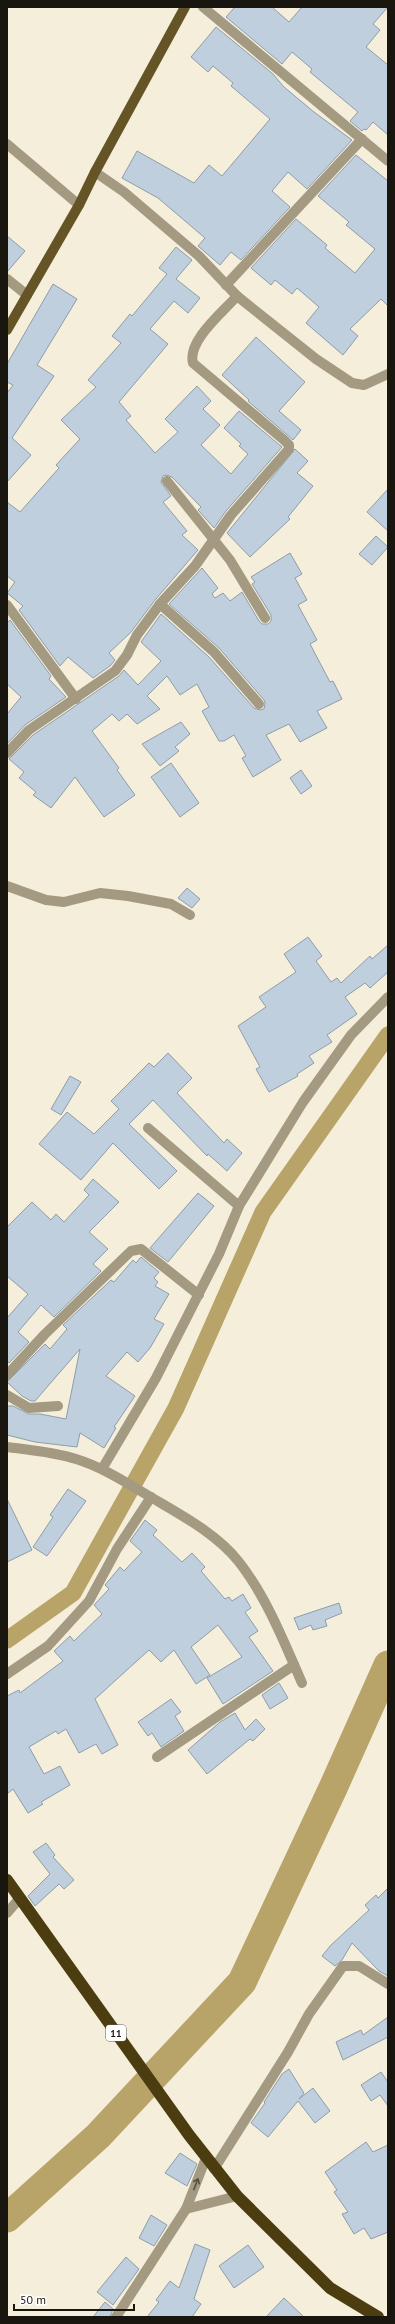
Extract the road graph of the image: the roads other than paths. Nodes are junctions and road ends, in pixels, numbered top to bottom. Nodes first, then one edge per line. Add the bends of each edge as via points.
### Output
1 (185, 7) edge
2 (203, 7) edge
3 (362, 139) junction
4 (7, 144) edge
5 (388, 161) edge
6 (95, 172) junction
7 (79, 205) junction
8 (7, 280) edge
9 (226, 285) junction
10 (27, 295) junction
11 (237, 296) junction
12 (7, 330) edge
13 (388, 374) edge
14 (167, 481) dead end
15 (215, 540) junction
16 (160, 604) junction
17 (7, 605) edge
18 (265, 618) dead end
19 (76, 699) junction
20 (259, 704) dead end
21 (7, 753) edge
22 (7, 886) edge
23 (190, 915) dead end
24 (388, 997) edge
25 (148, 1128) dead end
26 (239, 1206) junction
27 (199, 1295) junction
28 (7, 1375) edge
29 (7, 1395) edge
30 (58, 1406) dead end
31 (7, 1447) edge
32 (102, 1469) junction
33 (148, 1495) junction
34 (294, 1665) junction
35 (7, 1674) edge
36 (302, 1683) dead end
37 (157, 1757) dead end
38 (7, 1880) edge
39 (19, 1899) junction
40 (7, 1913) edge
41 (388, 1984) edge
42 (206, 2158) junction
43 (214, 2169) junction
44 (237, 2196) junction
45 (186, 2209) junction
46 (116, 2317) edge
47 (378, 2317) edge

1 - 6 main road
2 - 3 street
3 - 5 street
3 - 9 street
4 - 7 street
6 - 7 main road
6 - 9 street via 124,192 199,256
7 - 10 main road
8 - 10 street
9 - 11 street
10 - 12 main road
11 - 13 street via 316,360 352,383 364,384
11 - 15 street via 196,341 192,352 193,363 284,440 289,449 231,515
14 - 15 street
15 - 16 street
15 - 18 street
16 - 19 street via 115,670
16 - 20 street via 214,652
17 - 19 street
19 - 21 street via 29,730
22 - 23 street via 46,900 64,902 100,894 128,896 171,904
24 - 26 street via 351,1035 303,1102
25 - 26 street
26 - 27 street
27 - 28 street via 140,1249 131,1251 45,1334
27 - 32 street via 156,1378
29 - 30 street via 29,1408
31 - 32 street via 74,1459
32 - 33 street
33 - 34 street via 209,1534 238,1560 250,1576
33 - 35 street via 89,1601 48,1646
34 - 36 street
34 - 37 street
38 - 39 highway, 11
39 - 40 street
39 - 42 highway, 11
41 - 43 street via 359,1966 343,1966 309,2014
42 - 43 highway, 11
45 -> 42 street
43 - 44 highway, 11
44 - 45 street
44 - 47 highway, 11 via 330,2288
45 - 46 street

